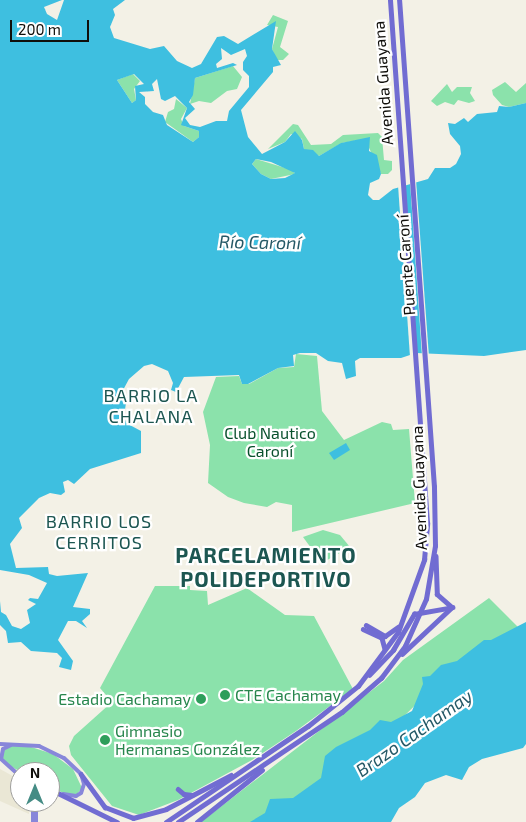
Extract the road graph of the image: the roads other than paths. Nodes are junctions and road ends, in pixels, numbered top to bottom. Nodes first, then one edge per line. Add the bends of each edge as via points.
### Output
1 (390, 0) edge
2 (399, 0) edge
3 (412, 163) joint
4 (400, 164) joint
5 (414, 365) joint
6 (426, 365) joint
7 (435, 546) junction
8 (452, 607) junction
9 (403, 620) junction
10 (378, 662) junction
11 (381, 678) junction
12 (358, 686) junction
13 (0, 744) edge
14 (17, 744) junction
15 (278, 756) junction
16 (250, 765) junction
17 (10, 769) edge
18 (81, 774) junction
19 (60, 793) edge
20 (60, 794) edge
21 (194, 795) junction
22 (175, 805) junction
23 (117, 822) edge
24 (166, 822) edge
25 (178, 822) edge
26 (197, 822) edge

1 - 4 main road, Avenida Guayana
2 - 3 main road, Avenida Guayana
3 - 6 main road, Puente Caroní
4 - 5 main road, Puente Caroní
5 - 9 main road, Avenida Guayana via 427,523 424,560
6 - 7 main road, Avenida Guayana
7 - 8 main road via 437,594
7 - 11 main road, Avenida Guayana via 426,599 419,618 405,646
8 - 11 main road via 422,633
8 - 12 main road via 414,614 393,650
9 - 10 main road, Avenida Guayana
9 - 10 main road via 389,635 377,634 365,627 386,644
10 - 12 main road, Avenida Guayana
11 - 15 main road, Avenida Guayana via 342,712
12 - 16 main road, Avenida Guayana
13 - 14 main road
14 - 17 main road via 6,747 1,755 5,766
14 - 18 main road via 52,750
15 - 25 main road, Avenida Guayana
15 - 26 main road
16 - 21 main road
16 - 24 main road, Avenida Guayana
18 - 19 main road via 84,784 81,793 73,796
18 - 22 main road via 99,801 121,816 143,818
20 - 23 main road
21 - 22 main road
21 - 22 main road via 184,794 178,789

